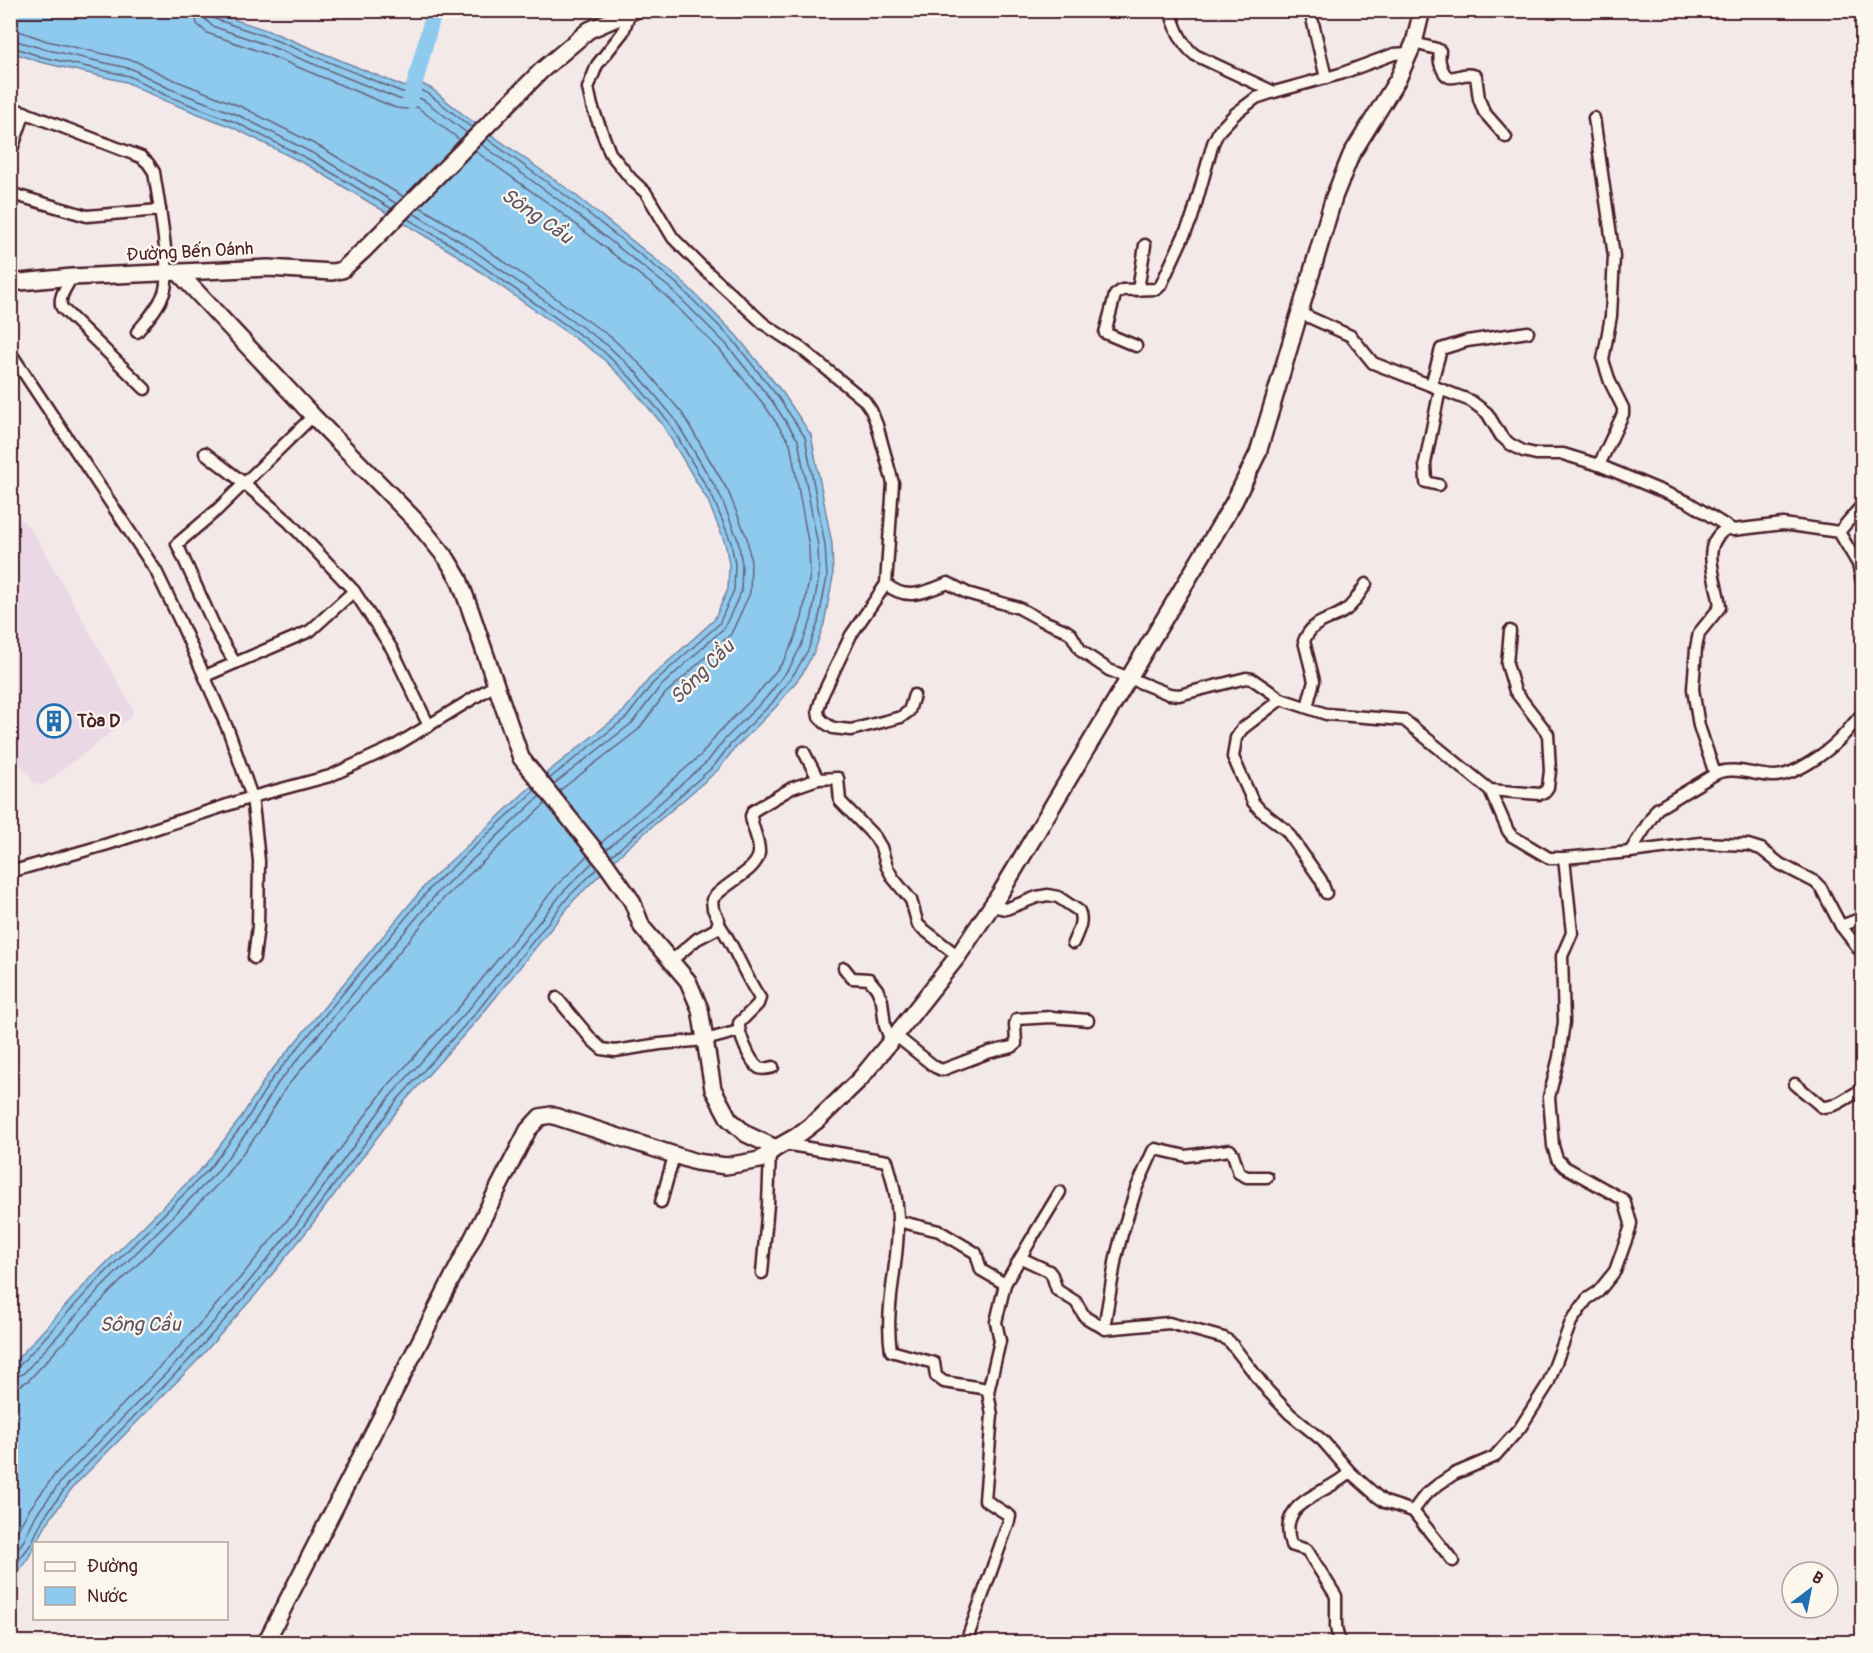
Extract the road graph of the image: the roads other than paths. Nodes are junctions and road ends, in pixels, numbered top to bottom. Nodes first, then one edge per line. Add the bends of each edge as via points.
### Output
1 (1170, 10) edge
2 (1310, 10) edge
3 (1422, 10) edge
4 (632, 11) edge
5 (1411, 48) junction
6 (1326, 78) junction
7 (1274, 92) junction
8 (10, 107) edge
9 (25, 112) junction
10 (1594, 118) dead end
11 (1506, 137) dead end
12 (10, 155) edge
13 (10, 192) edge
14 (160, 210) junction
15 (1145, 245) dead end
16 (172, 272) junction
17 (72, 277) junction
18 (10, 283) edge
19 (1138, 290) junction
20 (1300, 312) junction
21 (137, 332) dead end
22 (1528, 332) dead end
23 (1136, 346) dead end
24 (10, 352) edge
25 (1435, 387) junction
26 (145, 389) dead end
27 (312, 416) junction
28 (205, 453) dead end
29 (1599, 465) junction
30 (244, 483) junction
31 (1439, 485) dead end
32 (1863, 505) edge
33 (1728, 528) junction
34 (1839, 532) junction
35 (1863, 582) edge
36 (886, 584) junction
37 (1366, 584) dead end
38 (354, 591) junction
39 (1510, 631) dead end
40 (235, 663) junction
41 (205, 676) junction
42 (1130, 679) junction
43 (495, 685) junction
44 (914, 695) dead end
45 (1281, 699) junction
46 (1306, 707) junction
47 (1863, 714) edge
48 (429, 726) junction
49 (804, 752) dead end
50 (1715, 774) junction
51 (818, 779) junction
52 (1490, 790) junction
53 (252, 798) junction
54 (1630, 852) junction
55 (1564, 858) junction
56 (10, 872) edge
57 (1326, 893) dead end
58 (992, 906) junction
59 (1863, 918) edge
60 (719, 924) junction
61 (1841, 926) junction
62 (1073, 943) dead end
63 (1863, 953) edge
64 (958, 956) junction
65 (254, 958) dead end
66 (670, 961) junction
67 (844, 968) dead end
68 (557, 998) dead end
69 (1088, 1020) dead end
70 (739, 1031) junction
71 (893, 1038) junction
72 (705, 1041) junction
73 (773, 1067) dead end
74 (1795, 1084) dead end
75 (1863, 1090) edge
76 (777, 1148) junction
77 (674, 1156) junction
78 (1267, 1177) dead end
79 (1060, 1192) dead end
80 (661, 1202) dead end
81 (898, 1221) junction
82 (1021, 1258) junction
83 (762, 1273) dead end
84 (1005, 1284) junction
85 (1104, 1328) junction
86 (988, 1389) junction
87 (1350, 1472) junction
88 (1413, 1510) junction
89 (1453, 1561) dead end
90 (266, 1642) edge
91 (966, 1642) edge
92 (1339, 1642) edge

1 - 7 street via 1188,49 1195,55
2 - 6 street
3 - 5 street
4 - 16 street, Đường Bến Oánh via 589,30 541,71 342,270
4 - 36 street via 623,32 597,65 588,88 610,153 646,194 673,238 695,260 764,324 802,349 871,410 893,483
5 - 6 street
5 - 11 street via 1440,51 1438,59 1449,77 1468,73 1476,76 1484,112
5 - 20 street via 1398,79 1351,155
6 - 7 street
7 - 19 street via 1256,98 1219,131 1192,218 1161,285 1157,290
8 - 9 street
9 - 12 street
9 - 14 street via 141,157 154,172
10 - 29 street via 1614,256 1611,316 1603,360 1623,408
13 - 14 street via 87,216
14 - 16 street
15 - 19 street
16 - 17 street, Đường Bến Oánh
16 - 21 street via 148,320
16 - 27 street
17 - 18 street, Đường Bến Oánh
17 - 26 street via 61,299 62,308
19 - 23 street via 1115,294 1104,330
20 - 25 street via 1351,336 1373,363
20 - 42 street via 1253,463 1225,519
22 - 25 street via 1441,349
24 - 41 street via 145,553
25 - 29 street via 1481,407 1501,436 1523,451 1568,455
25 - 31 street via 1425,463 1426,482
27 - 30 street
27 - 43 street via 416,521 447,559 459,579
28 - 30 street
29 - 33 street via 1688,502
30 - 38 street via 289,522
30 - 40 street via 177,544
32 - 34 street
33 - 34 street via 1733,531 1790,525
33 - 50 street via 1719,533 1711,550 1720,607 1699,633 1694,669 1694,704
34 - 35 street via 1858,564
36 - 42 street via 905,594 923,593 948,584 1019,608 1065,630 1086,656
36 - 44 street via 851,635 822,696 819,717 833,728 851,730 901,717 909,711
37 - 46 street via 1349,608 1315,625 1304,640 1314,681
38 - 40 street via 310,631
38 - 48 street via 392,649
39 - 52 street via 1507,664 1512,683 1523,704 1548,734 1548,787 1540,794
40 - 41 street
41 - 53 street
42 - 45 street via 1179,695 1246,678
42 - 58 street
43 - 48 street
43 - 66 street via 521,758 606,864 632,901 642,927
45 - 46 street
45 - 57 street via 1242,729 1233,757 1253,802 1286,830
46 - 52 street via 1343,717 1401,718
47 - 50 street via 1811,762 1783,774 1725,770
48 - 53 street via 330,776
49 - 51 street
50 - 54 street via 1657,809
51 - 60 street via 792,788 753,811 758,857 712,900
51 - 64 street via 838,778 840,801 875,837 893,878 911,900 918,925
52 - 55 street via 1512,836 1549,858
53 - 56 street
53 - 65 street via 259,861
54 - 55 street
54 - 61 street via 1701,843 1761,849 1815,882
55 - 88 street via 1572,933 1563,956 1564,1022 1549,1094 1553,1146 1565,1167 1624,1200 1630,1229 1615,1271 1571,1322 1548,1384 1520,1428 1494,1457 1447,1479
58 - 62 street via 1006,909 1043,895 1058,897 1081,914
58 - 64 street
59 - 61 street
60 - 66 street
60 - 70 street via 760,998 739,1023
61 - 63 street
64 - 71 street
66 - 72 street via 688,981 695,996
67 - 71 street via 852,978 872,981 880,994 885,1026
68 - 72 street via 602,1049 615,1051
69 - 71 street via 1017,1019 1016,1044 1012,1047 942,1070
70 - 72 street
70 - 73 street via 759,1067
71 - 76 street via 860,1080 819,1119
72 - 76 street via 713,1089 729,1119 746,1134
74 - 75 street via 1827,1108
76 - 77 street via 760,1160 726,1166
76 - 81 street via 887,1161
76 - 83 street
77 - 80 street
77 - 90 street via 551,1115 540,1117 528,1130
78 - 85 street via 1239,1173 1230,1150 1185,1156 1153,1151 1122,1234
79 - 82 street
81 - 84 street via 939,1231 976,1253 981,1270
81 - 86 street via 890,1311 891,1351 934,1363 936,1376 944,1382
82 - 84 street
82 - 85 street via 1049,1271 1057,1290 1076,1302 1085,1317
84 - 86 street via 996,1322 1000,1341
85 - 87 street via 1168,1323 1224,1338 1275,1399 1323,1441
86 - 91 street via 992,1415 985,1500 1010,1516 1010,1521
87 - 88 street via 1385,1502
87 - 92 street via 1299,1505 1289,1524 1291,1545 1310,1552 1336,1596
88 - 89 street

